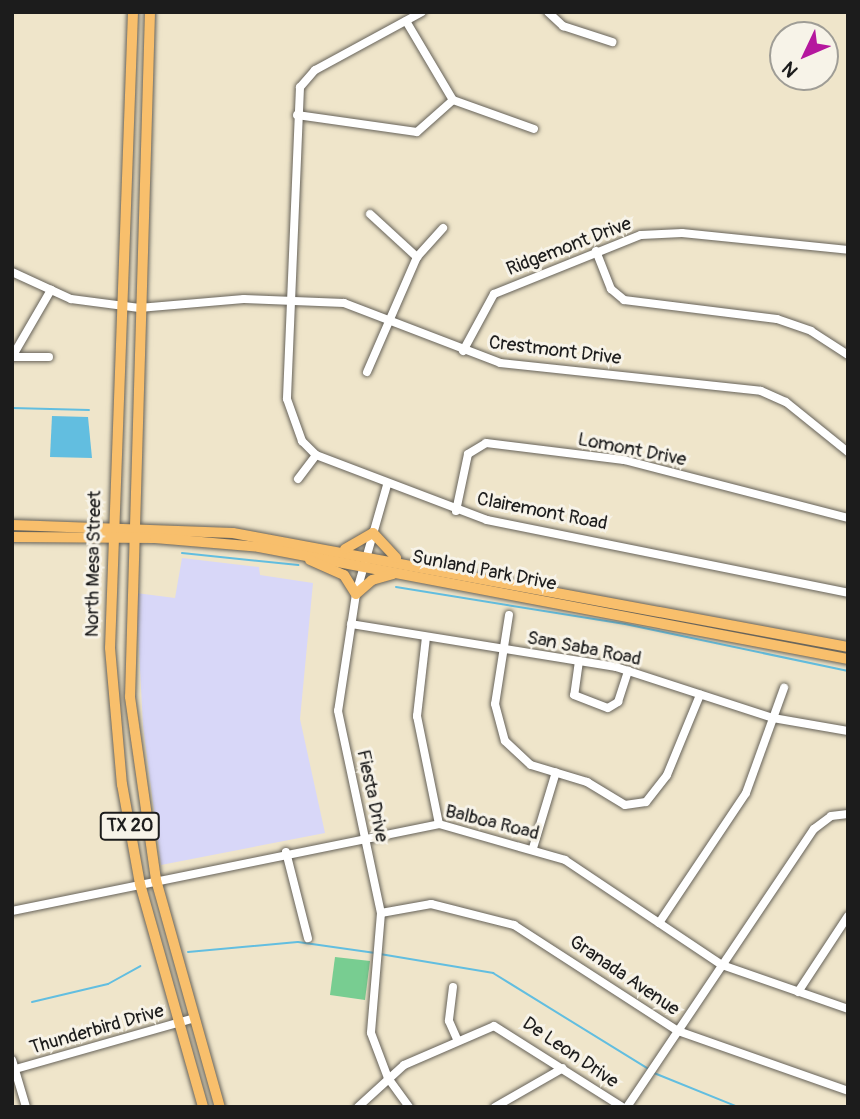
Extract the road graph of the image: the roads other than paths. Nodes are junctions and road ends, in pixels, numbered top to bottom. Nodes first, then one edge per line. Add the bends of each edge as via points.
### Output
1 (133, 12) edge
2 (150, 12) edge
3 (422, 12) edge
4 (548, 12) edge
5 (406, 21) junction
6 (612, 42) dead end
7 (453, 100) junction
8 (297, 115) junction
9 (534, 130) dead end
10 (370, 214) dead end
11 (443, 228) dead end
12 (848, 250) edge
13 (596, 251) junction
14 (418, 257) junction
15 (12, 272) edge
16 (51, 290) junction
17 (290, 299) junction
18 (122, 306) junction
19 (139, 308) junction
20 (390, 319) junction
21 (463, 351) junction
22 (848, 355) edge
23 (12, 357) edge
24 (49, 357) dead end
25 (368, 372) dead end
26 (848, 452) edge
27 (316, 455) junction
28 (298, 479) dead end
29 (387, 485) junction
30 (456, 511) junction
31 (848, 518) edge
32 (12, 525) edge
33 (112, 531) junction
34 (130, 532) junction
35 (373, 533) junction
36 (12, 537) edge
37 (232, 538) junction
38 (345, 550) junction
39 (298, 554) junction
40 (365, 560) junction
41 (400, 567) junction
42 (848, 593) edge
43 (356, 594) junction
44 (509, 615) dead end
45 (351, 624) junction
46 (426, 637) junction
47 (848, 647) edge
48 (110, 648) junction
49 (503, 649) junction
50 (127, 650) junction
51 (848, 659) edge
52 (579, 661) junction
53 (628, 671) junction
54 (784, 688) dead end
55 (700, 695) junction
56 (773, 719) junction
57 (848, 730) edge
58 (555, 772) junction
59 (122, 784) junction
60 (140, 784) junction
61 (848, 814) edge
62 (439, 824) junction
63 (364, 836) junction
64 (533, 848) junction
65 (286, 852) junction
66 (156, 880) junction
67 (140, 884) junction
68 (12, 911) edge
69 (381, 913) junction
70 (848, 916) edge
71 (659, 923) junction
72 (308, 938) dead end
73 (722, 965) junction
74 (453, 987) dead end
75 (798, 992) junction
76 (848, 1009) edge
77 (191, 1019) junction
78 (175, 1024) junction
79 (678, 1031) junction
80 (457, 1040) junction
81 (12, 1060) edge
82 (563, 1068) junction
83 (14, 1070) edge
84 (388, 1078) junction
85 (848, 1091) edge
86 (26, 1107) edge
87 (203, 1107) edge
88 (220, 1107) edge
89 (358, 1107) edge
90 (409, 1107) edge
91 (495, 1107) edge
92 (622, 1107) edge
93 (627, 1107) edge

1 - 18 main road, North Mesa Street / TX 20
2 - 19 main road, North Mesa Street / TX 20
3 - 5 street
4 - 6 street via 563,26
5 - 7 street
5 - 8 street via 309,75
7 - 8 street via 417,132
7 - 9 street
8 - 17 street
10 - 14 street
11 - 14 street
12 - 13 street, Ridgemont Drive via 682,233 641,235
13 - 21 street, Ridgemont Drive via 494,294
13 - 22 street via 611,289 624,300 777,319
14 - 20 street
15 - 16 street, Crestmont Drive
16 - 18 street, Crestmont Drive
16 - 23 street
17 - 19 street, Crestmont Drive
17 - 20 street, Crestmont Drive via 344,303
17 - 27 street via 288,411
18 - 19 street, Crestmont Drive
18 - 33 main road, North Mesa Street / TX 20
19 - 34 main road, North Mesa Street / TX 20
20 - 21 street, Crestmont Drive
20 - 25 street
21 - 26 street, Crestmont Drive via 500,363 761,391 786,402
23 - 24 street
27 - 28 street
27 - 29 street, Clairemont Road
29 - 30 street, Clairemont Road
29 - 35 street, Fiesta Drive
30 - 31 street, Lomont Drive via 468,454 486,443 624,460
30 - 42 street, Clairemont Road via 617,542 735,574
32 - 33 main road
33 - 34 main road, Sunland Park Drive
33 - 36 main road
33 - 48 main road, North Mesa Street / TX 20
34 - 37 main road, Sunland Park Drive
34 - 50 main road, North Mesa Street / TX 20
35 - 38 main road
35 - 40 street, Fiesta Drive
35 - 41 main road
37 - 38 main road, Sunland Park Drive
37 - 39 main road, Sunland Park Drive
38 - 40 main road, Sunland Park Drive
39 - 40 main road, Sunland Park Drive
39 - 43 main road via 344,575
40 - 41 main road, Sunland Park Drive
40 - 43 street, Fiesta Drive
41 - 43 main road via 372,580
41 - 47 main road, Sunland Park Drive
41 - 51 main road, Sunland Park Drive
43 - 45 street, Fiesta Drive
44 - 49 street
45 - 46 street, San Saba Road
45 - 63 street, Fiesta Drive via 338,711
46 - 49 street, San Saba Road
46 - 62 street via 417,716
48 - 50 main road
48 - 59 main road, North Mesa Street / TX 20
49 - 52 street, San Saba Road
49 - 58 street via 495,704 500,730 522,759
50 - 60 main road, North Mesa Street / TX 20
52 - 53 street, San Saba Road
52 - 53 street via 574,695 608,708 618,702
53 - 55 street, San Saba Road
54 - 56 street
55 - 56 street, San Saba Road
55 - 58 street via 683,748 646,802 625,804
56 - 57 street, San Saba Road
56 - 71 street via 746,793
58 - 64 street
59 - 60 main road
59 - 67 main road, North Mesa Street / TX 20
60 - 66 main road, North Mesa Street / TX 20
61 - 73 street via 831,816 814,829
62 - 63 street, Balboa Road
62 - 64 street, Balboa Road
63 - 65 street, Balboa Road
63 - 69 street, Fiesta Drive
64 - 71 street, Balboa Road via 565,860
65 - 66 street, Balboa Road
65 - 72 street
66 - 67 street, Balboa Road
66 - 77 main road, North Mesa Street / TX 20
67 - 68 street, Balboa Road
67 - 78 main road, North Mesa Street / TX 20
69 - 79 street, Granada Avenue via 431,904 514,925
69 - 84 street, Fiesta Drive via 380,963 370,1022
70 - 75 street
71 - 73 street, Balboa Road
73 - 75 street, Balboa Road
73 - 79 street
74 - 80 street via 449,1021
75 - 76 street, Balboa Road
77 - 78 street, Thunderbird Drive
77 - 88 main road, North Mesa Street / TX 20
78 - 83 street, Thunderbird Drive
78 - 87 main road, North Mesa Street / TX 20
79 - 85 street, Granada Avenue
79 - 93 street
80 - 82 street, De Leon Drive via 482,1027 502,1027
80 - 84 street, De Leon Drive
81 - 83 street
82 - 91 street
82 - 92 street, De Leon Drive
83 - 86 street
84 - 89 street, De Leon Drive
84 - 90 street, Fiesta Drive

